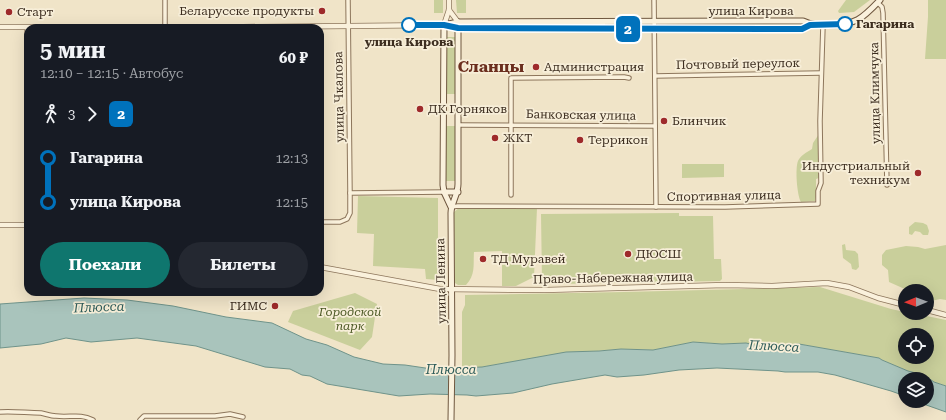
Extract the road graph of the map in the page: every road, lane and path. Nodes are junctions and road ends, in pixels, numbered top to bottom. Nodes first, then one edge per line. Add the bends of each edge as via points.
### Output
1 (165, 0) edge
2 (348, 0) edge
3 (449, 0) edge
4 (654, 0) edge
5 (879, 1) edge
6 (449, 10) junction
7 (654, 21) junction
8 (458, 22) junction
9 (165, 24) edge
10 (444, 25) junction
11 (810, 25) junction
12 (823, 25) junction
13 (324, 26) edge
14 (348, 26) junction
15 (0, 27) edge
16 (24, 27) edge
17 (458, 28) junction
18 (655, 29) junction
19 (821, 73) junction
20 (655, 76) junction
21 (629, 78) dead end
22 (458, 125) junction
23 (511, 125) junction
24 (655, 126) junction
25 (887, 185) dead end
26 (444, 192) junction
27 (458, 192) junction
28 (350, 193) junction
29 (512, 195) dead end
30 (656, 206) junction
31 (451, 207) junction
32 (324, 222) edge
33 (0, 224) edge
34 (24, 225) edge
35 (324, 269) edge
36 (452, 289) junction
37 (898, 303) edge
38 (934, 312) edge
39 (946, 315) edge
40 (0, 412) edge
41 (243, 417) dead end
42 (93, 420) edge
43 (140, 420) edge
44 (451, 420) edge

1 - 9 street
2 - 14 street, улица Чкалова
3 - 6 street, улица Ленина
4 - 7 street
5 - 12 main road via 865,15 852,23
5 - 25 street, улица Климчука via 883,10
6 - 8 street
6 - 10 street, улица Ленина
7 - 8 main road, улица Кирова
7 - 11 main road, улица Кирова via 803,21
7 - 18 street
8 - 10 main road, улица Кирова
8 - 17 main road, улица Ленина
10 - 14 street, улица Кирова
10 - 17 main road, улица Кирова
10 - 26 main road, улица Ленина
11 - 12 main road
11 - 18 main road, улица Кирова via 802,29
12 - 19 street, Спортивная улица
13 - 14 street, улица Кирова
14 - 28 street, улица Чкалова
15 - 16 street, улица Кирова
17 - 18 main road, улица Кирова
17 - 22 main road, улица Ленина
18 - 20 street
19 - 20 street, Почтовый переулок
19 - 30 street, Спортивная улица via 821,183 818,204
20 - 24 street
21 - 23 street via 511,78
22 - 23 street, Банковская улица
22 - 27 main road, улица Ленина
23 - 24 street, Банковская улица
23 - 29 street
24 - 30 street
26 - 27 main road
26 - 28 street
26 - 31 main road, улица Ленина
27 - 31 main road, улица Ленина
28 - 32 street, улица Чкалова via 350,213 347,219 340,222
30 - 31 street, Спортивная улица
31 - 36 main road, улица Ленина
33 - 34 street
35 - 36 street, Право-Набережная улица
36 - 37 street, Право-Набережная улица via 545,290 827,283
36 - 44 main road, улица Ленина
38 - 39 street
40 - 42 street via 42,413 67,417 78,415
41 - 43 street via 230,414 144,416

